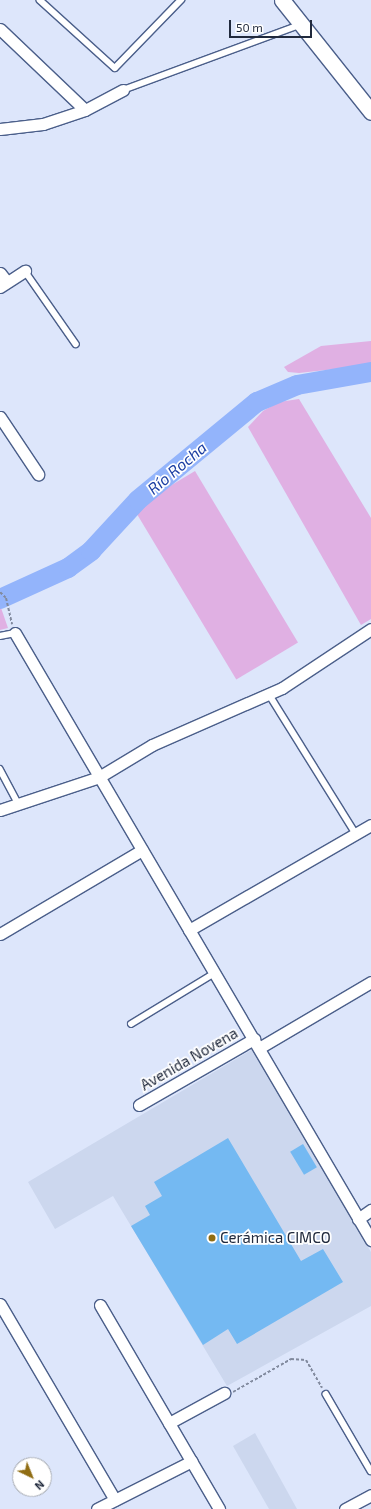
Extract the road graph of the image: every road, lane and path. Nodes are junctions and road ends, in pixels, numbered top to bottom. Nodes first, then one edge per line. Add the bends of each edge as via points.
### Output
1 (40, 0) edge
2 (181, 0) edge
3 (282, 0) edge
4 (302, 24) junction
5 (0, 29) edge
6 (123, 90) joint
7 (86, 110) junction
8 (371, 112) edge
9 (0, 129) edge
10 (25, 271) joint
11 (0, 273) edge
12 (4, 284) edge
13 (76, 344) dead end
14 (0, 417) edge
15 (38, 474) dead end
16 (0, 592) edge
17 (371, 629) edge
18 (15, 633) junction
19 (0, 636) edge
20 (269, 694) junction
21 (0, 769) edge
22 (99, 777) junction
23 (19, 805) junction
24 (0, 810) edge
25 (371, 825) edge
26 (356, 834) junction
27 (142, 850) junction
28 (189, 930) junction
29 (0, 934) edge
30 (215, 973) junction
31 (371, 982) edge
32 (131, 1024) dead end
33 (257, 1043) junction
34 (139, 1105) dead end
35 (371, 1210) edge
36 (358, 1219) junction
37 (371, 1240) edge
38 (0, 1304) edge
39 (100, 1305) dead end
40 (224, 1393) joint
41 (326, 1394) joint
42 (169, 1423) junction
43 (192, 1461) junction
44 (371, 1471) edge
45 (371, 1495) edge
46 (115, 1500) junction
47 (97, 1509) edge
48 (219, 1509) edge
49 (345, 1509) edge

1 - 2 lane via 115,68
3 - 4 main road
4 - 6 lane
4 - 8 main road
5 - 7 street
6 - 7 street
7 - 9 street via 43,124
10 - 12 street
10 - 13 lane
11 - 12 street
14 - 15 street
16 - 18 path via 6,598
17 - 20 street
18 - 19 lane
18 - 22 street
20 - 22 street via 152,745
20 - 26 lane
21 - 23 lane
22 - 23 street
22 - 27 street
23 - 24 street
25 - 26 street
26 - 28 street
27 - 28 street
27 - 29 street
28 - 30 street
30 - 32 lane
30 - 33 street
31 - 33 street, Avenida Novena
33 - 34 street, Avenida Novena
33 - 36 street
35 - 36 street
36 - 37 street
38 - 46 street
39 - 42 street
40 - 41 path via 237,1392 291,1359 306,1360
40 - 42 street
41 - 44 lane
42 - 43 street
43 - 46 street
43 - 48 street
45 - 49 street
46 - 47 street

